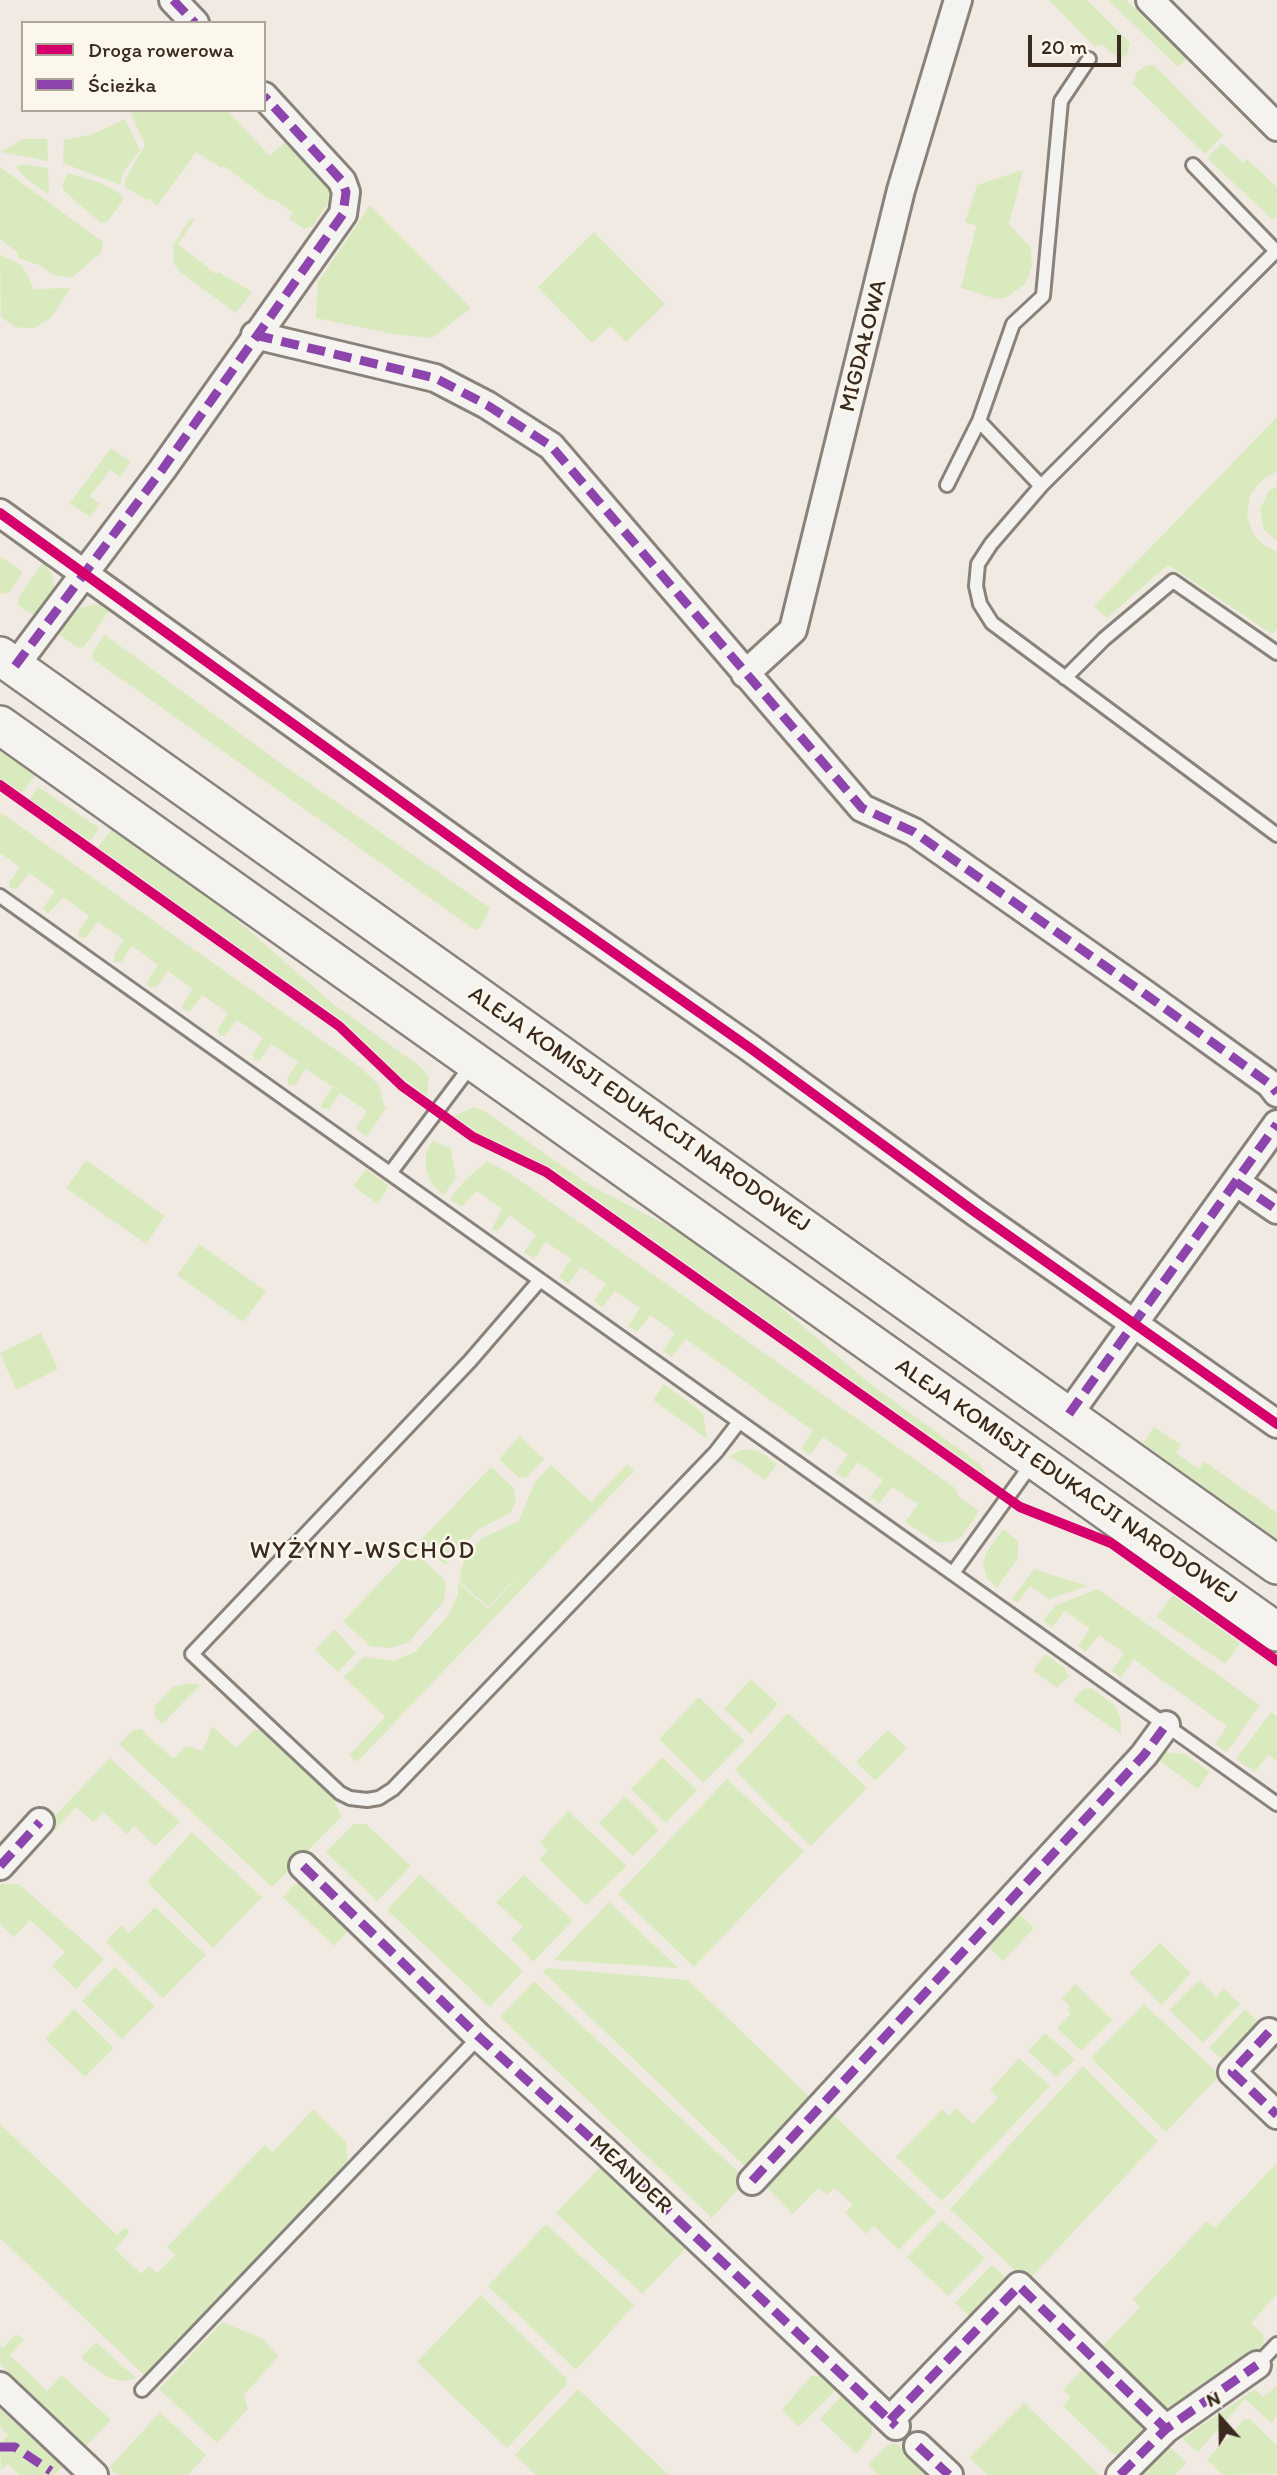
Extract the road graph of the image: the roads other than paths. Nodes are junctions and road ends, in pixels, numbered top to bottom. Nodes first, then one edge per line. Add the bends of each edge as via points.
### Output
1 (173, 0) edge
2 (958, 0) edge
3 (1150, 0) edge
4 (193, 21) edge
5 (1089, 58) dead end
6 (266, 98) edge
7 (1277, 127) edge
8 (1193, 165) dead end
9 (1276, 250) edge
10 (255, 335) junction
11 (979, 421) junction
12 (947, 485) dead end
13 (1041, 486) junction
14 (0, 513) edge
15 (84, 575) junction
16 (1277, 653) edge
17 (7, 661) edge
18 (745, 674) junction
19 (1065, 678) junction
20 (0, 724) edge
21 (1277, 835) edge
22 (0, 896) edge
23 (474, 1062) junction
24 (1277, 1093) edge
25 (1277, 1124) edge
26 (391, 1172) junction
27 (1236, 1182) junction
28 (1277, 1210) edge
29 (540, 1280) junction
30 (1134, 1322) junction
31 (1069, 1413) junction
32 (739, 1422) junction
33 (1277, 1424) edge
34 (1035, 1460) junction
35 (1277, 1565) edge
36 (953, 1573) junction
37 (1277, 1632) edge
38 (1166, 1725) junction
39 (1277, 1804) edge
40 (40, 1822) dead end
41 (0, 1866) edge
42 (303, 1866) dead end
43 (1269, 2032) dead end
44 (479, 2037) junction
45 (1277, 2115) edge
46 (752, 2181) dead end
47 (1277, 2344) edge
48 (1257, 2365) joint
49 (0, 2386) edge
50 (142, 2390) dead end
51 (1166, 2429) junction
52 (918, 2446) dead end
53 (93, 2475) edge
54 (949, 2475) edge
55 (1120, 2475) edge

1 - 4 street
2 - 18 street, MIGDAŁOWA via 901,190 793,630
3 - 7 street
5 - 11 lane via 1061,101 1042,296 1013,324
6 - 10 street via 342,181 346,192 343,214
8 - 9 lane
9 - 13 lane
10 - 15 street
10 - 18 street via 435,379 551,446
11 - 12 lane
11 - 13 lane
13 - 19 lane via 978,564 976,586 992,623
14 - 15 street
15 - 17 street
15 - 30 street
16 - 19 lane via 1174,581
17 - 31 street, ALEJA KOMISJI EDUKACJI NARODOWEJ
18 - 24 street via 862,808 914,832
19 - 21 lane
20 - 23 street, ALEJA KOMISJI EDUKACJI NARODOWEJ
22 - 26 lane
23 - 26 lane
23 - 34 street, ALEJA KOMISJI EDUKACJI NARODOWEJ
25 - 27 street
26 - 29 lane
27 - 28 street
27 - 30 street
29 - 32 lane
29 - 32 lane via 470,1361 191,1654 340,1793 360,1800 379,1798 393,1789 716,1452
30 - 31 street
30 - 33 street
31 - 34 street
31 - 35 street, ALEJA KOMISJI EDUKACJI NARODOWEJ
32 - 36 lane
34 - 36 lane
34 - 37 street, ALEJA KOMISJI EDUKACJI NARODOWEJ
36 - 38 lane
38 - 39 lane
38 - 46 street via 1144,1755
40 - 41 street
42 - 44 street, MEANDER
43 - 45 street via 1232,2072
44 - 50 lane
44 - 51 street, MEANDER via 893,2423 1019,2286
47 - 48 lane
48 - 51 street
49 - 53 street
51 - 55 street
52 - 54 street

